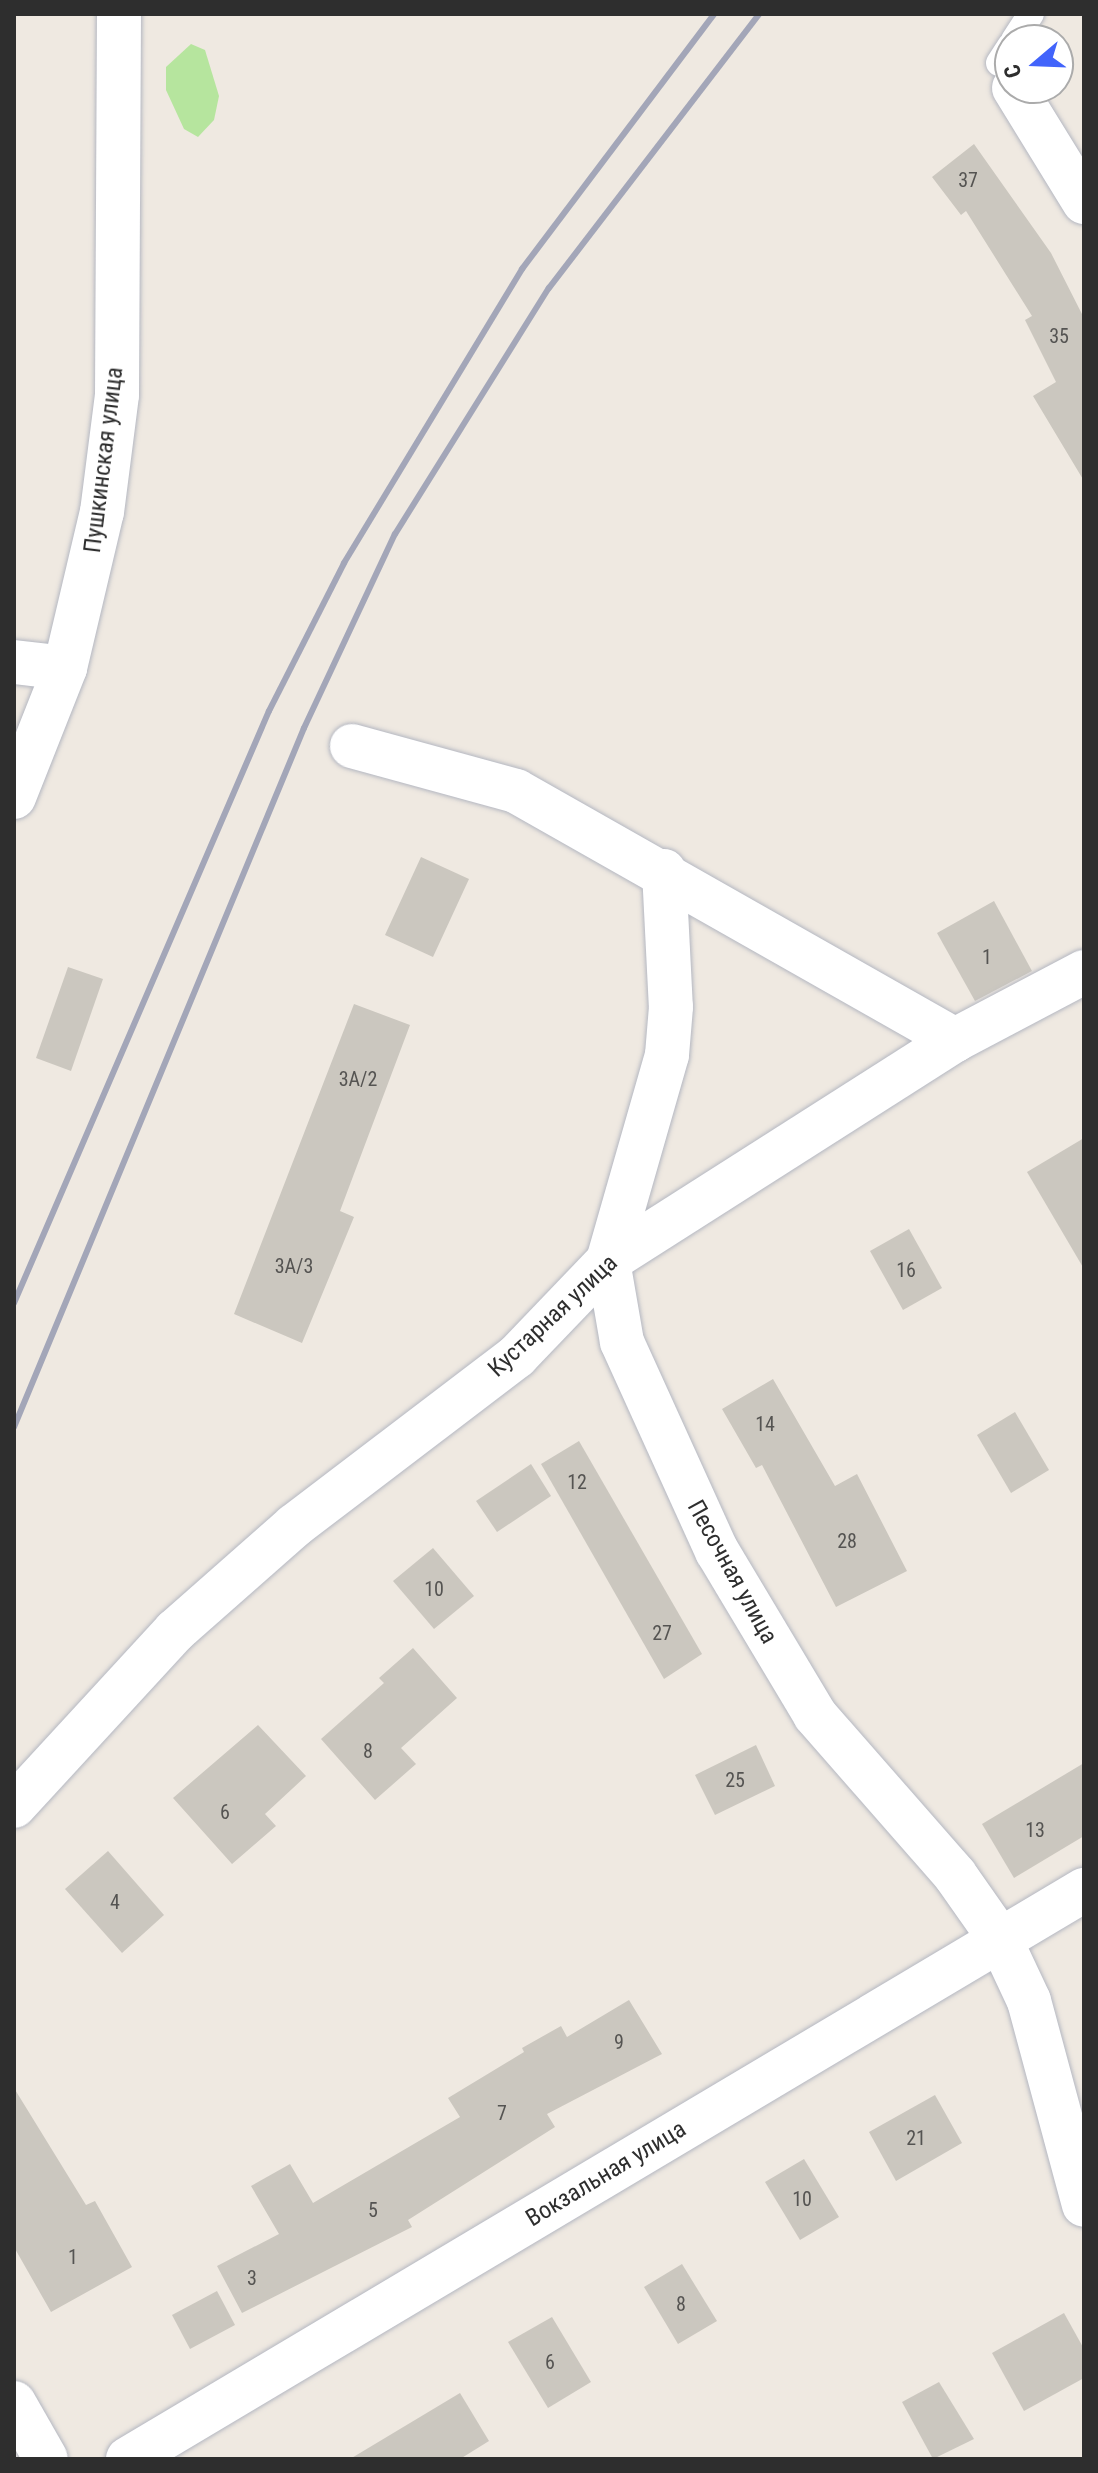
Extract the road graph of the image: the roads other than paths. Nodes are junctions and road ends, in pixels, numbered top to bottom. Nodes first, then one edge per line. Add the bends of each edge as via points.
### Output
1 (119, 14) edge
2 (1031, 104) edge
3 (1084, 202) edge
4 (14, 662) edge
5 (65, 668) junction
6 (352, 746) dead end
7 (14, 797) edge
8 (664, 871) junction
9 (1084, 972) edge
10 (955, 1040) junction
11 (608, 1261) junction
12 (14, 1806) edge
13 (1084, 1890) edge
14 (1000, 1939) junction
15 (1084, 2205) edge
16 (14, 2403) edge
17 (46, 2459) edge
18 (128, 2459) edge

1 - 5 street, Пушкинская улица via 117,395 102,512
2 - 3 street
4 - 5 street
5 - 7 street, Пушкинская улица
6 - 8 street via 516,791
8 - 10 street
8 - 11 street, Песочная улица via 671,1007 667,1055
9 - 10 street, Кустарная улица
10 - 11 street, Кустарная улица
11 - 12 street, Кустарная улица via 517,1356 294,1526 175,1631
11 - 14 street, Песочная улица via 632,1369 717,1551 815,1715 955,1875
13 - 14 street, Вокзальная улица
14 - 15 street, Песочная улица via 1029,2001
14 - 18 street, Вокзальная улица
16 - 17 street

